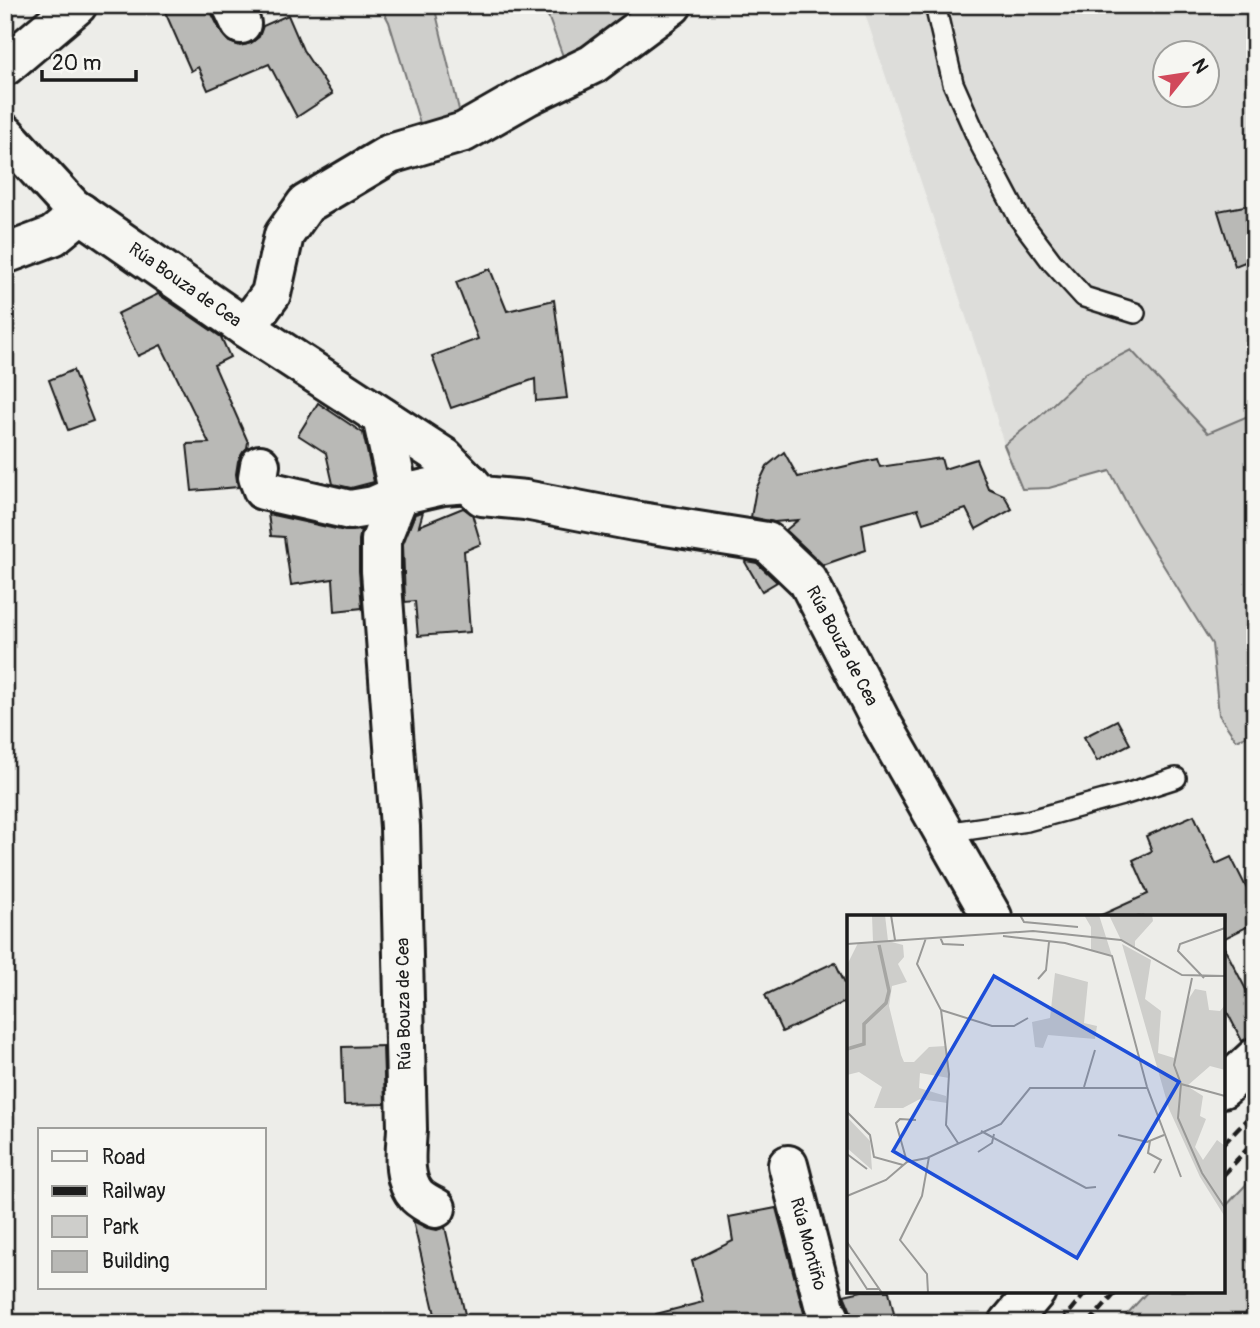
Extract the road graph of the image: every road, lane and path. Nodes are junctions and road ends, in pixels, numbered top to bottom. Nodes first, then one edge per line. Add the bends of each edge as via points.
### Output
1 (77, 5) edge
2 (672, 5) edge
3 (935, 5) edge
4 (5, 66) edge
5 (5, 134) edge
6 (81, 213) junction
7 (5, 254) edge
8 (1135, 313) dead end
9 (246, 328) junction
10 (382, 417) junction
11 (260, 465) dead end
12 (470, 483) junction
13 (399, 495) junction
14 (1177, 778) dead end
15 (945, 833) junction
16 (991, 915) edge
17 (1255, 1058) edge
18 (1225, 1086) edge
19 (788, 1165) dead end
20 (436, 1208) dead end
21 (1034, 1293) edge
22 (832, 1323) edge
23 (1009, 1323) edge

1 - 4 street
2 - 9 street via 593,64 464,132 390,154 306,204 285,235 271,294
3 - 8 lane via 953,83 1019,218 1084,297
5 - 6 street, Rúa Bouza de Cea
6 - 7 street via 53,236
6 - 9 street, Rúa Bouza de Cea
9 - 10 street, Rúa Bouza de Cea
10 - 12 street, Rúa Bouza de Cea via 445,458
10 - 13 street
11 - 13 street via 263,490 350,510
12 - 13 street
12 - 15 street, Rúa Bouza de Cea via 482,496 767,542 808,581
13 - 20 street, Rúa Bouza de Cea via 381,540 381,571 400,827 405,1158 408,1183 418,1197
14 - 15 lane via 1027,821
15 - 16 street, Rúa Bouza de Cea
17 - 18 street
19 - 22 street, Rúa Montiño
21 - 23 street

